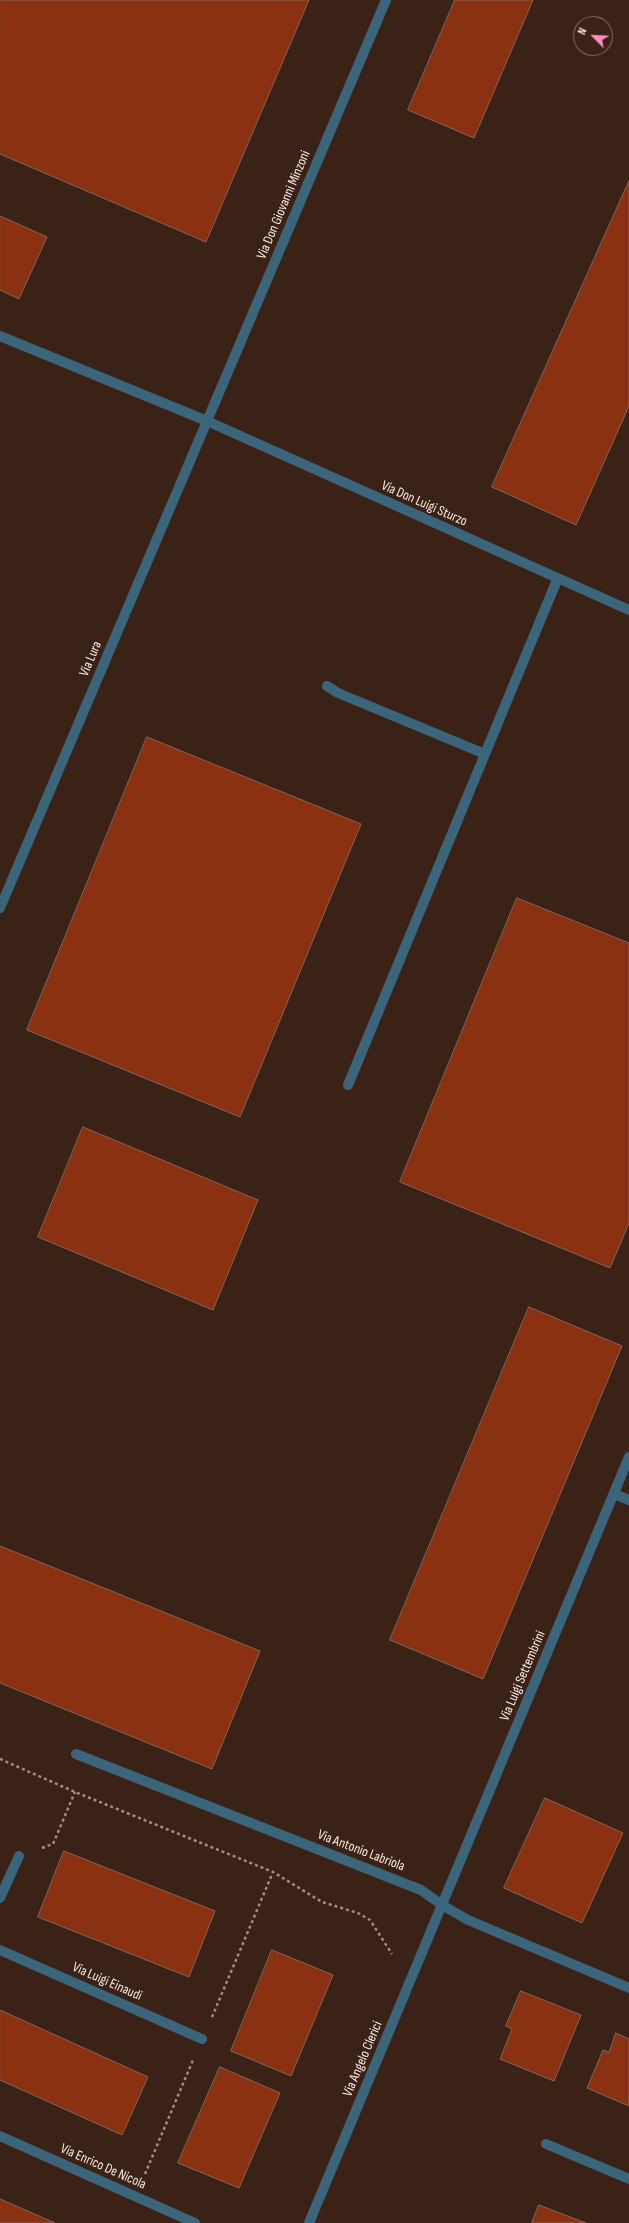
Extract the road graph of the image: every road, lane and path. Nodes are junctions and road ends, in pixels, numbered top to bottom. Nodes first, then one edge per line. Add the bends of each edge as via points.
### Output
1 (386, 0) edge
2 (0, 336) edge
3 (207, 421) junction
4 (557, 580) junction
5 (629, 610) edge
6 (327, 686) dead end
7 (485, 754) junction
8 (0, 908) edge
9 (348, 1085) dead end
10 (629, 1457) edge
11 (614, 1494) junction
12 (629, 1500) edge
13 (76, 1754) dead end
14 (0, 1759) edge
15 (75, 1792) junction
16 (19, 1856) joint
17 (0, 1898) edge
18 (442, 1905) junction
19 (0, 1950) edge
20 (392, 1954) dead end
21 (629, 1988) edge
22 (202, 2039) dead end
23 (0, 2136) edge
24 (546, 2144) dead end
25 (629, 2179) edge
26 (195, 2223) edge
27 (309, 2223) edge

1 - 3 street, Via Don Giovanni Minzoni
2 - 3 street, Via Don Luigi Sturzo
3 - 4 street, Via Don Luigi Sturzo
3 - 8 street, Via Lura
4 - 5 street, Via Don Luigi Sturzo
4 - 7 street
6 - 7 street via 338,693
7 - 9 street
10 - 11 street, Via Luigi Settembrini
11 - 12 street
11 - 18 street, Via Luigi Settembrini
13 - 18 street, Via Antonio Labriola via 421,1890
14 - 15 path
15 - 16 path via 53,1844
15 - 20 path via 273,1872 322,1902 358,1913 370,1920
16 - 17 street
18 - 21 street, Via Antonio Labriola via 468,1920
18 - 27 street, Via Angelo Clerici
19 - 22 street, Via Luigi Einaudi
23 - 26 street, Via Enrico De Nicola
24 - 25 street

